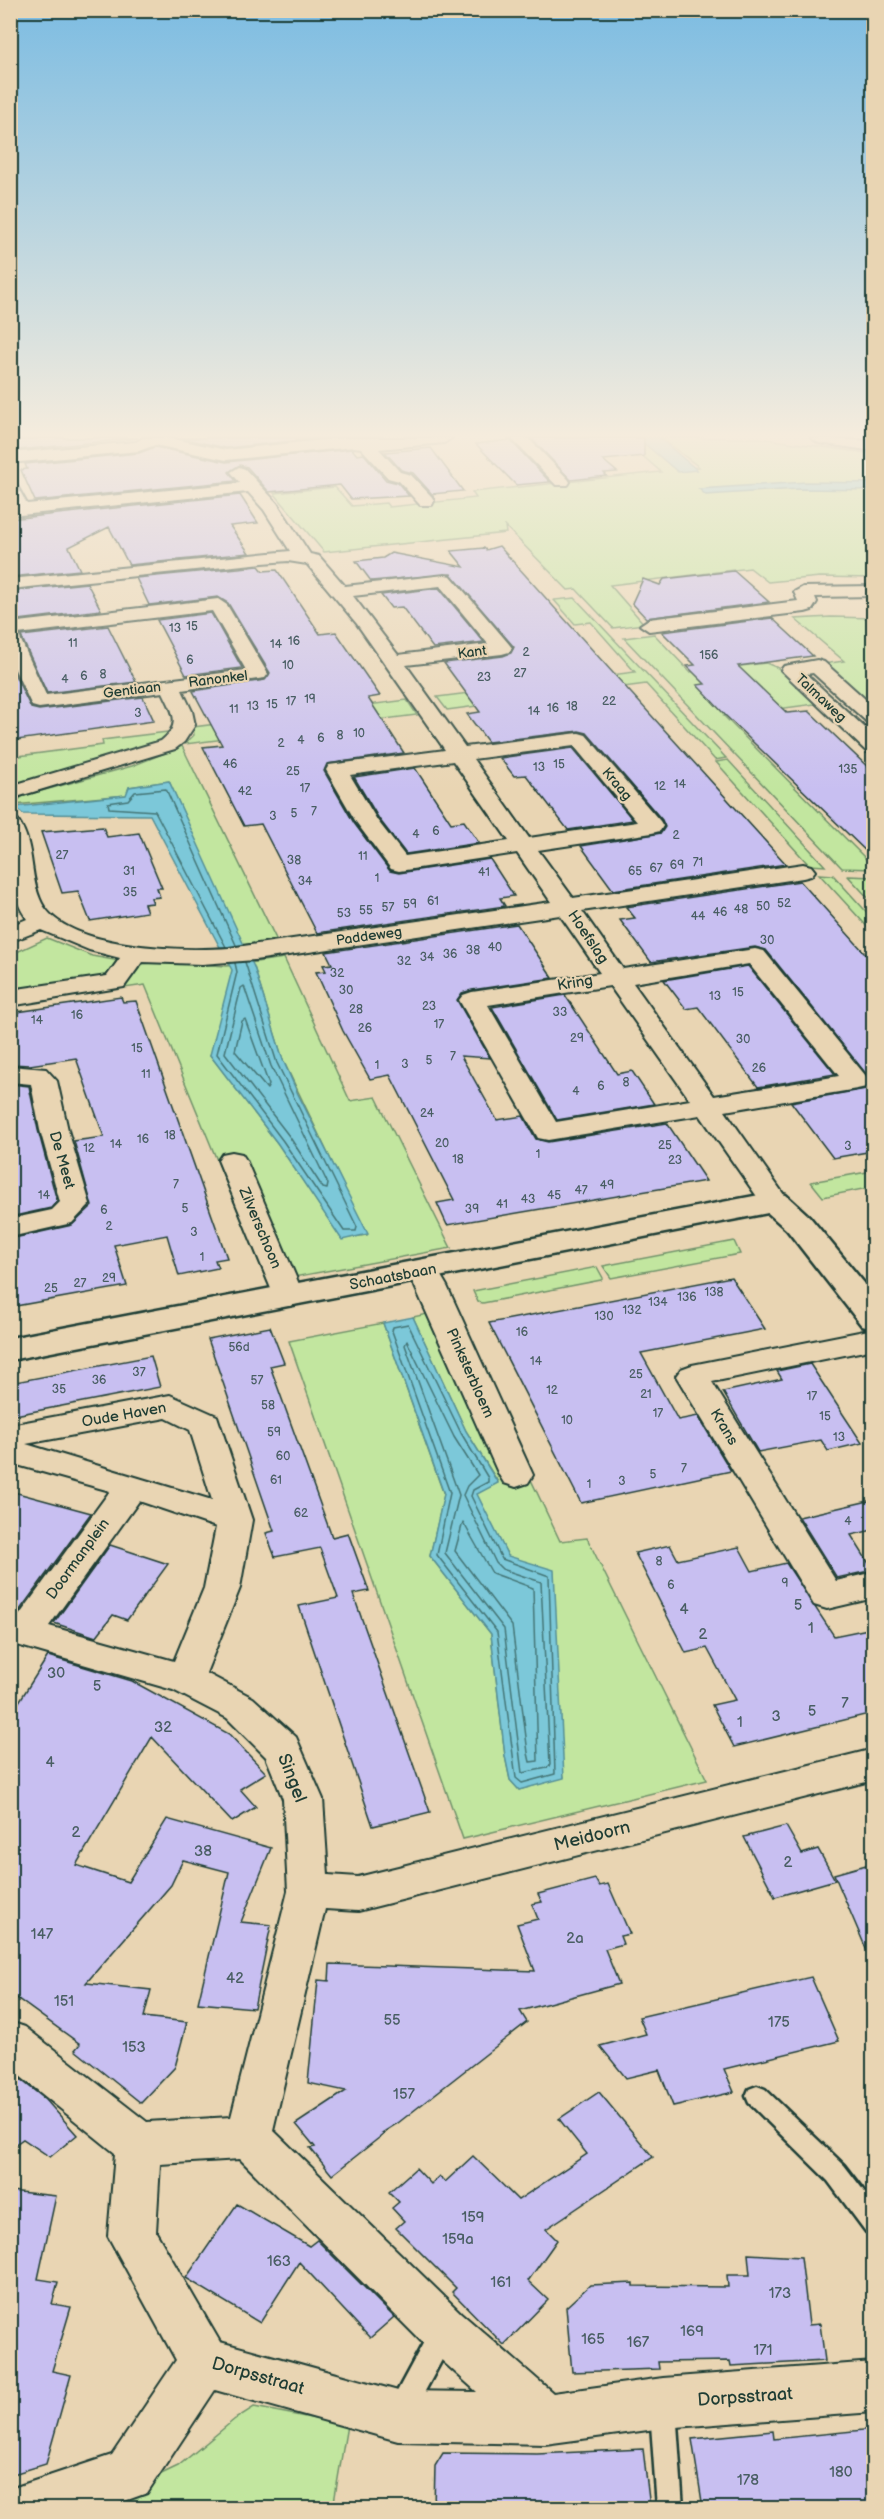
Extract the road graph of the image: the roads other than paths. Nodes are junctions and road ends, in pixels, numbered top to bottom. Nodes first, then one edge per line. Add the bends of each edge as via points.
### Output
1 (303, 557) joint
2 (10, 584) edge
3 (873, 591) edge
4 (340, 592) junction
5 (86, 598) junction
6 (649, 625) dead end
7 (10, 629) edge
8 (10, 636) edge
9 (393, 661) junction
10 (170, 685) junction
11 (873, 718) edge
12 (873, 748) edge
13 (459, 754) junction
14 (10, 793) edge
15 (10, 825) edge
16 (523, 845) junction
17 (803, 871) dead end
18 (567, 907) junction
19 (42, 921) junction
20 (10, 935) edge
21 (135, 954) junction
22 (615, 977) junction
23 (10, 998) edge
24 (10, 1074) edge
25 (709, 1106) junction
26 (232, 1160) dead end
27 (775, 1202) junction
28 (10, 1228) edge
29 (423, 1271) junction
30 (289, 1296) junction
31 (873, 1318) edge
32 (873, 1338) edge
33 (10, 1349) edge
34 (10, 1436) edge
35 (10, 1451) edge
36 (516, 1475) dead end
37 (132, 1486) junction
38 (235, 1520) junction
39 (873, 1585) edge
40 (19, 1631) edge
41 (185, 1679) junction
42 (873, 1764) edge
43 (309, 1891) junction
44 (10, 2041) edge
45 (757, 2096) dead end
46 (249, 2137) junction
47 (139, 2144) junction
48 (873, 2224) edge
49 (444, 2330) junction
50 (204, 2362) junction
51 (873, 2387) edge
52 (663, 2403) junction
53 (398, 2416) junction
54 (545, 2419) junction
55 (27, 2508) edge
56 (670, 2508) edge

1 - 4 street, Hoefslag via 313,560
1 - 5 street via 263,558
2 - 5 street
3 - 6 street via 803,592 808,602 805,606
4 - 9 street, Hoefslag
4 - 9 street, Kant via 445,580 502,648
5 - 7 street
5 - 10 street, Ranonkel via 219,605 258,674
8 - 10 street, Gentiaan via 39,702
9 - 13 street, Hoefslag
10 - 14 street, Gentiaan via 185,721 184,732 168,745
11 - 12 street, Talmaweg via 817,666 791,670
13 - 16 street, Hoefslag
13 - 16 street, Kraag via 337,770 367,822 399,864
13 - 16 street, Kraag via 579,739 652,826
15 - 19 street via 17,842 24,893
16 - 18 street, Hoefslag
17 - 18 street, Paddeweg
18 - 21 street, Paddeweg via 214,958 168,959
18 - 22 street, Hoefslag
19 - 20 street
19 - 21 street, Paddeweg via 91,944
21 - 23 street via 116,982
22 - 25 street, Hoefslag
22 - 25 street, Kring via 755,956 856,1080
22 - 25 street, Kring via 471,1000 548,1132
24 - 28 street, De Meet via 37,1075 44,1081 75,1204 62,1217
25 - 27 street, Hoefslag
26 - 30 street, Zilverschoon
27 - 29 street, Schaatsbaan
27 - 31 street, Hoefslag via 798,1223
29 - 30 street, Schaatsbaan
29 - 36 street, Pinksterbloem
30 - 33 street, Schaatsbaan
32 - 39 street, Krans via 692,1376 826,1596
34 - 38 street, Oude Haven via 170,1406 205,1424
35 - 37 street
37 - 38 street
37 - 40 street, Doormanplein via 37,1616
38 - 41 street, Oude Haven via 222,1588
40 - 41 street, Singel
41 - 43 street, Singel via 240,1708 282,1748 303,1799
42 - 43 street, Meidoorn via 358,1894
43 - 46 street, Singel
44 - 47 street
45 - 48 lane via 836,2173
46 - 47 street
46 - 49 street
47 - 50 street, Dorpsstraat via 132,2236
49 - 53 lane
49 - 54 street
50 - 53 street, Dorpsstraat
50 - 55 street via 129,2475
51 - 52 street, Dorpsstraat
52 - 54 street, Dorpsstraat
52 - 56 lane
53 - 54 street, Dorpsstraat

